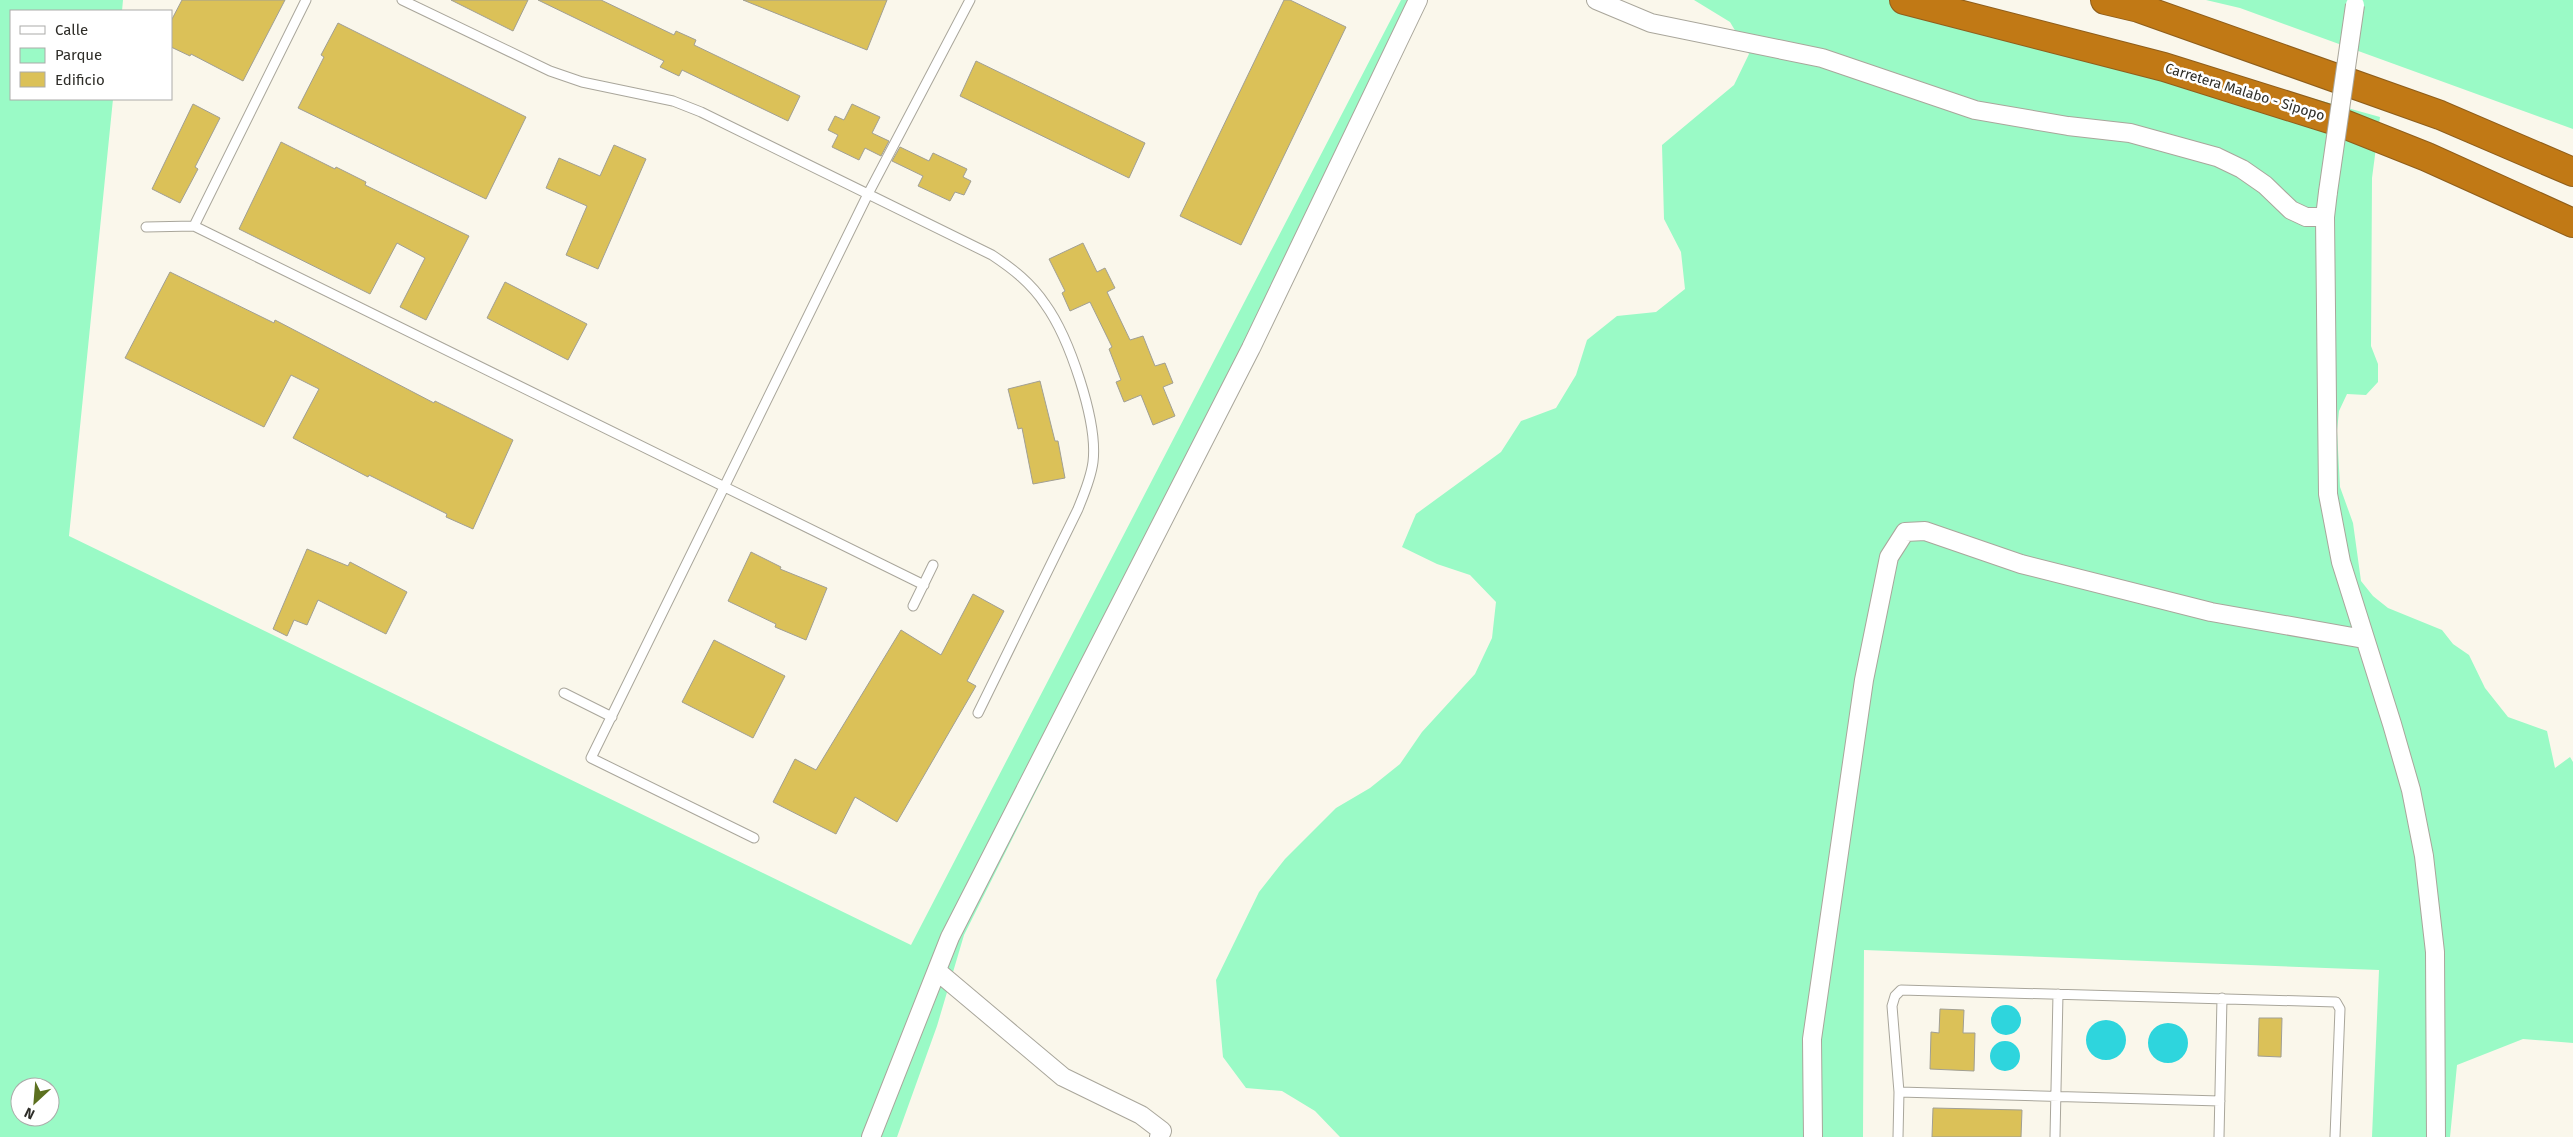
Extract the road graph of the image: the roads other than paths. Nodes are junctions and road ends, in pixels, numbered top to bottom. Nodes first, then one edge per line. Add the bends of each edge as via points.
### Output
1 (306, 0) edge
2 (402, 0) edge
3 (970, 0) edge
4 (1418, 0) edge
5 (1596, 0) edge
6 (1904, 0) edge
7 (2105, 0) edge
8 (2356, 3) edge
9 (2573, 172) edge
10 (868, 194) junction
11 (2325, 217) junction
12 (2573, 223) edge
13 (194, 226) junction
14 (146, 227) dead end
15 (724, 487) junction
16 (933, 565) dead end
17 (924, 585) junction
18 (913, 606) dead end
19 (2364, 639) junction
20 (564, 693) dead end
21 (978, 713) dead end
22 (612, 717) junction
23 (754, 838) dead end
24 (937, 971) junction
25 (2058, 994) junction
26 (2222, 998) junction
27 (1899, 1092) junction
28 (2056, 1097) junction
29 (2220, 1101) junction
30 (871, 1137) edge
31 (1159, 1137) edge
32 (1813, 1137) edge
33 (1898, 1137) edge
34 (2055, 1137) edge
35 (2219, 1137) edge
36 (2335, 1137) edge
37 (2436, 1137) edge

1 - 13 lane
2 - 10 lane via 550,71 582,82 673,101 701,112
3 - 10 lane
4 - 24 street via 1252,348 950,937
5 - 11 street via 1651,23 1822,58 1975,110 2130,133 2217,157 2265,185 2290,210 2306,216
6 - 12 highway, Carretera Malabo - Sipopo via 2164,67 2339,122 2427,156
7 - 9 highway via 2166,17 2440,115
8 - 11 street, bridge
10 - 15 lane
10 - 21 lane via 992,255 1029,283 1058,326 1089,414 1094,441 1087,487
11 - 19 street via 2328,494 2341,562
13 - 14 lane
13 - 15 lane
15 - 17 lane
15 - 22 lane
16 - 17 lane
17 - 18 lane
19 - 32 street via 2211,612 2021,564 1925,531 1906,532 1889,557 1864,680 1812,1039
19 - 37 street via 2408,781 2424,856 2435,952
20 - 22 lane
22 - 23 lane via 591,758
24 - 30 street
24 - 31 street via 1063,1077 1142,1115 1162,1131
25 - 26 lane
25 - 27 lane via 1901,990 1892,1006
25 - 28 lane
26 - 29 lane
26 - 36 lane via 2336,1002 2340,1009
27 - 28 lane
27 - 33 lane
28 - 29 lane
28 - 34 lane
29 - 35 lane

